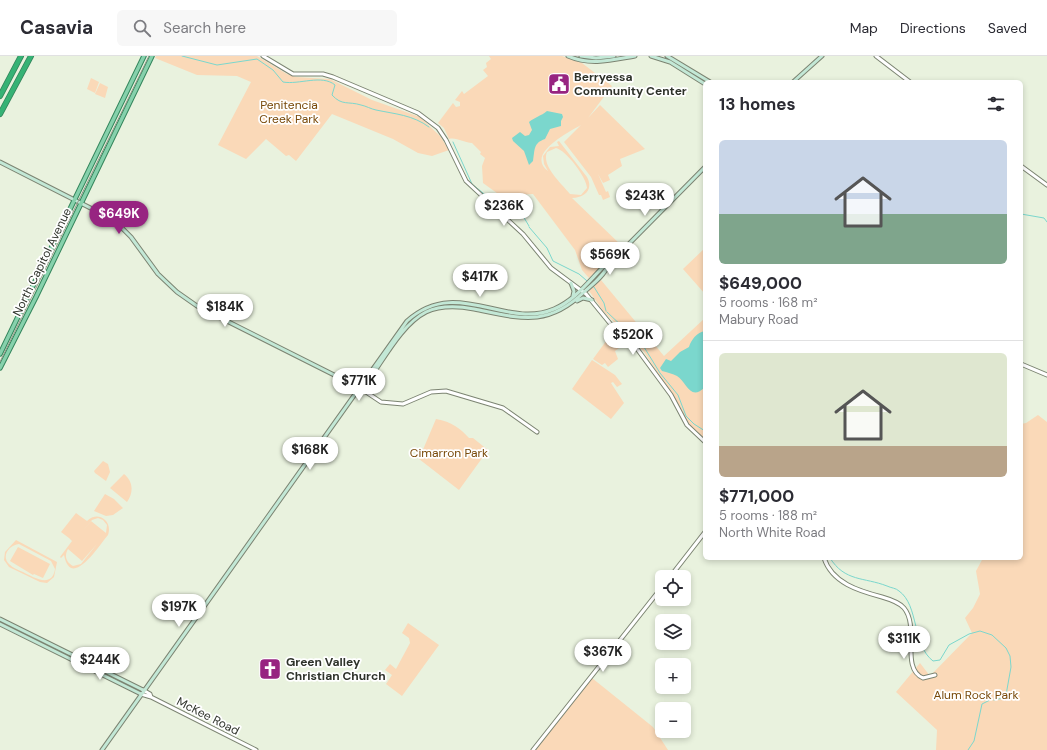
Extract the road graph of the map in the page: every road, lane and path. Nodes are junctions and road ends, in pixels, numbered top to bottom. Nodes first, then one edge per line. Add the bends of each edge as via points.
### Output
1 (21, 56) edge
2 (30, 56) edge
3 (144, 56) edge
4 (152, 56) edge
5 (263, 56) edge
6 (568, 56) edge
7 (582, 56) edge
8 (614, 56) edge
9 (635, 56) edge
10 (651, 56) edge
11 (667, 56) edge
12 (822, 56) edge
13 (876, 56) edge
14 (707, 80) edge
15 (795, 80) edge
16 (907, 80) edge
17 (703, 83) edge
18 (0, 96) edge
19 (0, 114) edge
20 (0, 162) edge
21 (1023, 167) edge
22 (703, 170) edge
23 (1047, 185) edge
24 (75, 199) junction
25 (81, 202) junction
26 (608, 265) junction
27 (571, 282) junction
28 (581, 290) junction
29 (584, 292) junction
30 (573, 297) junction
31 (592, 300) junction
32 (573, 302) junction
33 (0, 354) edge
34 (1023, 365) edge
35 (0, 368) edge
36 (1047, 375) edge
37 (360, 388) junction
38 (537, 432) dead end
39 (703, 440) edge
40 (703, 535) edge
41 (825, 560) edge
42 (675, 570) edge
43 (655, 596) edge
44 (0, 619) edge
45 (0, 624) edge
46 (20, 633) junction
47 (28, 633) junction
48 (935, 675) dead end
49 (143, 690) junction
50 (141, 694) junction
51 (151, 697) junction
52 (102, 750) edge
53 (256, 750) edge
54 (533, 750) edge

1 - 18 highway
2 - 19 highway
3 - 24 main road, North Capitol Avenue
4 - 25 main road, North Capitol Avenue
5 - 27 street via 287,71 301,75 328,75 423,116 443,135 461,172 471,186 523,234 550,268
6 - 9 main road via 596,62
7 - 8 main road
10 - 17 main road via 670,62
11 - 14 main road
12 - 15 main road
13 - 16 street
20 - 24 main road
21 - 23 street
22 - 26 main road
24 - 25 main road
24 - 33 main road, North Capitol Avenue
25 - 35 main road, North Capitol Avenue
25 - 37 main road via 117,222 158,274 186,299
26 - 28 main road
26 - 29 main road
27 - 28 street
27 - 30 main road
28 - 29 street
28 - 30 main road
29 - 31 street
29 - 32 main road
30 - 37 main road via 553,310 538,314 455,302 436,304 423,309 413,315 400,329
31 - 32 main road via 583,298
31 - 39 street via 613,327 640,353 673,399 687,425
32 - 37 main road via 555,313 538,318 454,306 428,311 406,328 368,381
34 - 36 street
37 - 38 street via 381,402 403,404 431,392 446,391 503,408
37 - 49 main road
40 - 42 street
41 - 48 street via 827,566 848,586 892,600 904,608 911,627 911,656 916,674 923,678
43 - 54 street
44 - 47 main road, McKee Road
45 - 46 main road, McKee Road
46 - 47 main road
46 - 50 main road, McKee Road
47 - 49 main road, McKee Road
49 - 50 main road
49 - 51 street, McKee Road
50 - 51 street, McKee Road
50 - 52 main road
51 - 53 street, McKee Road

